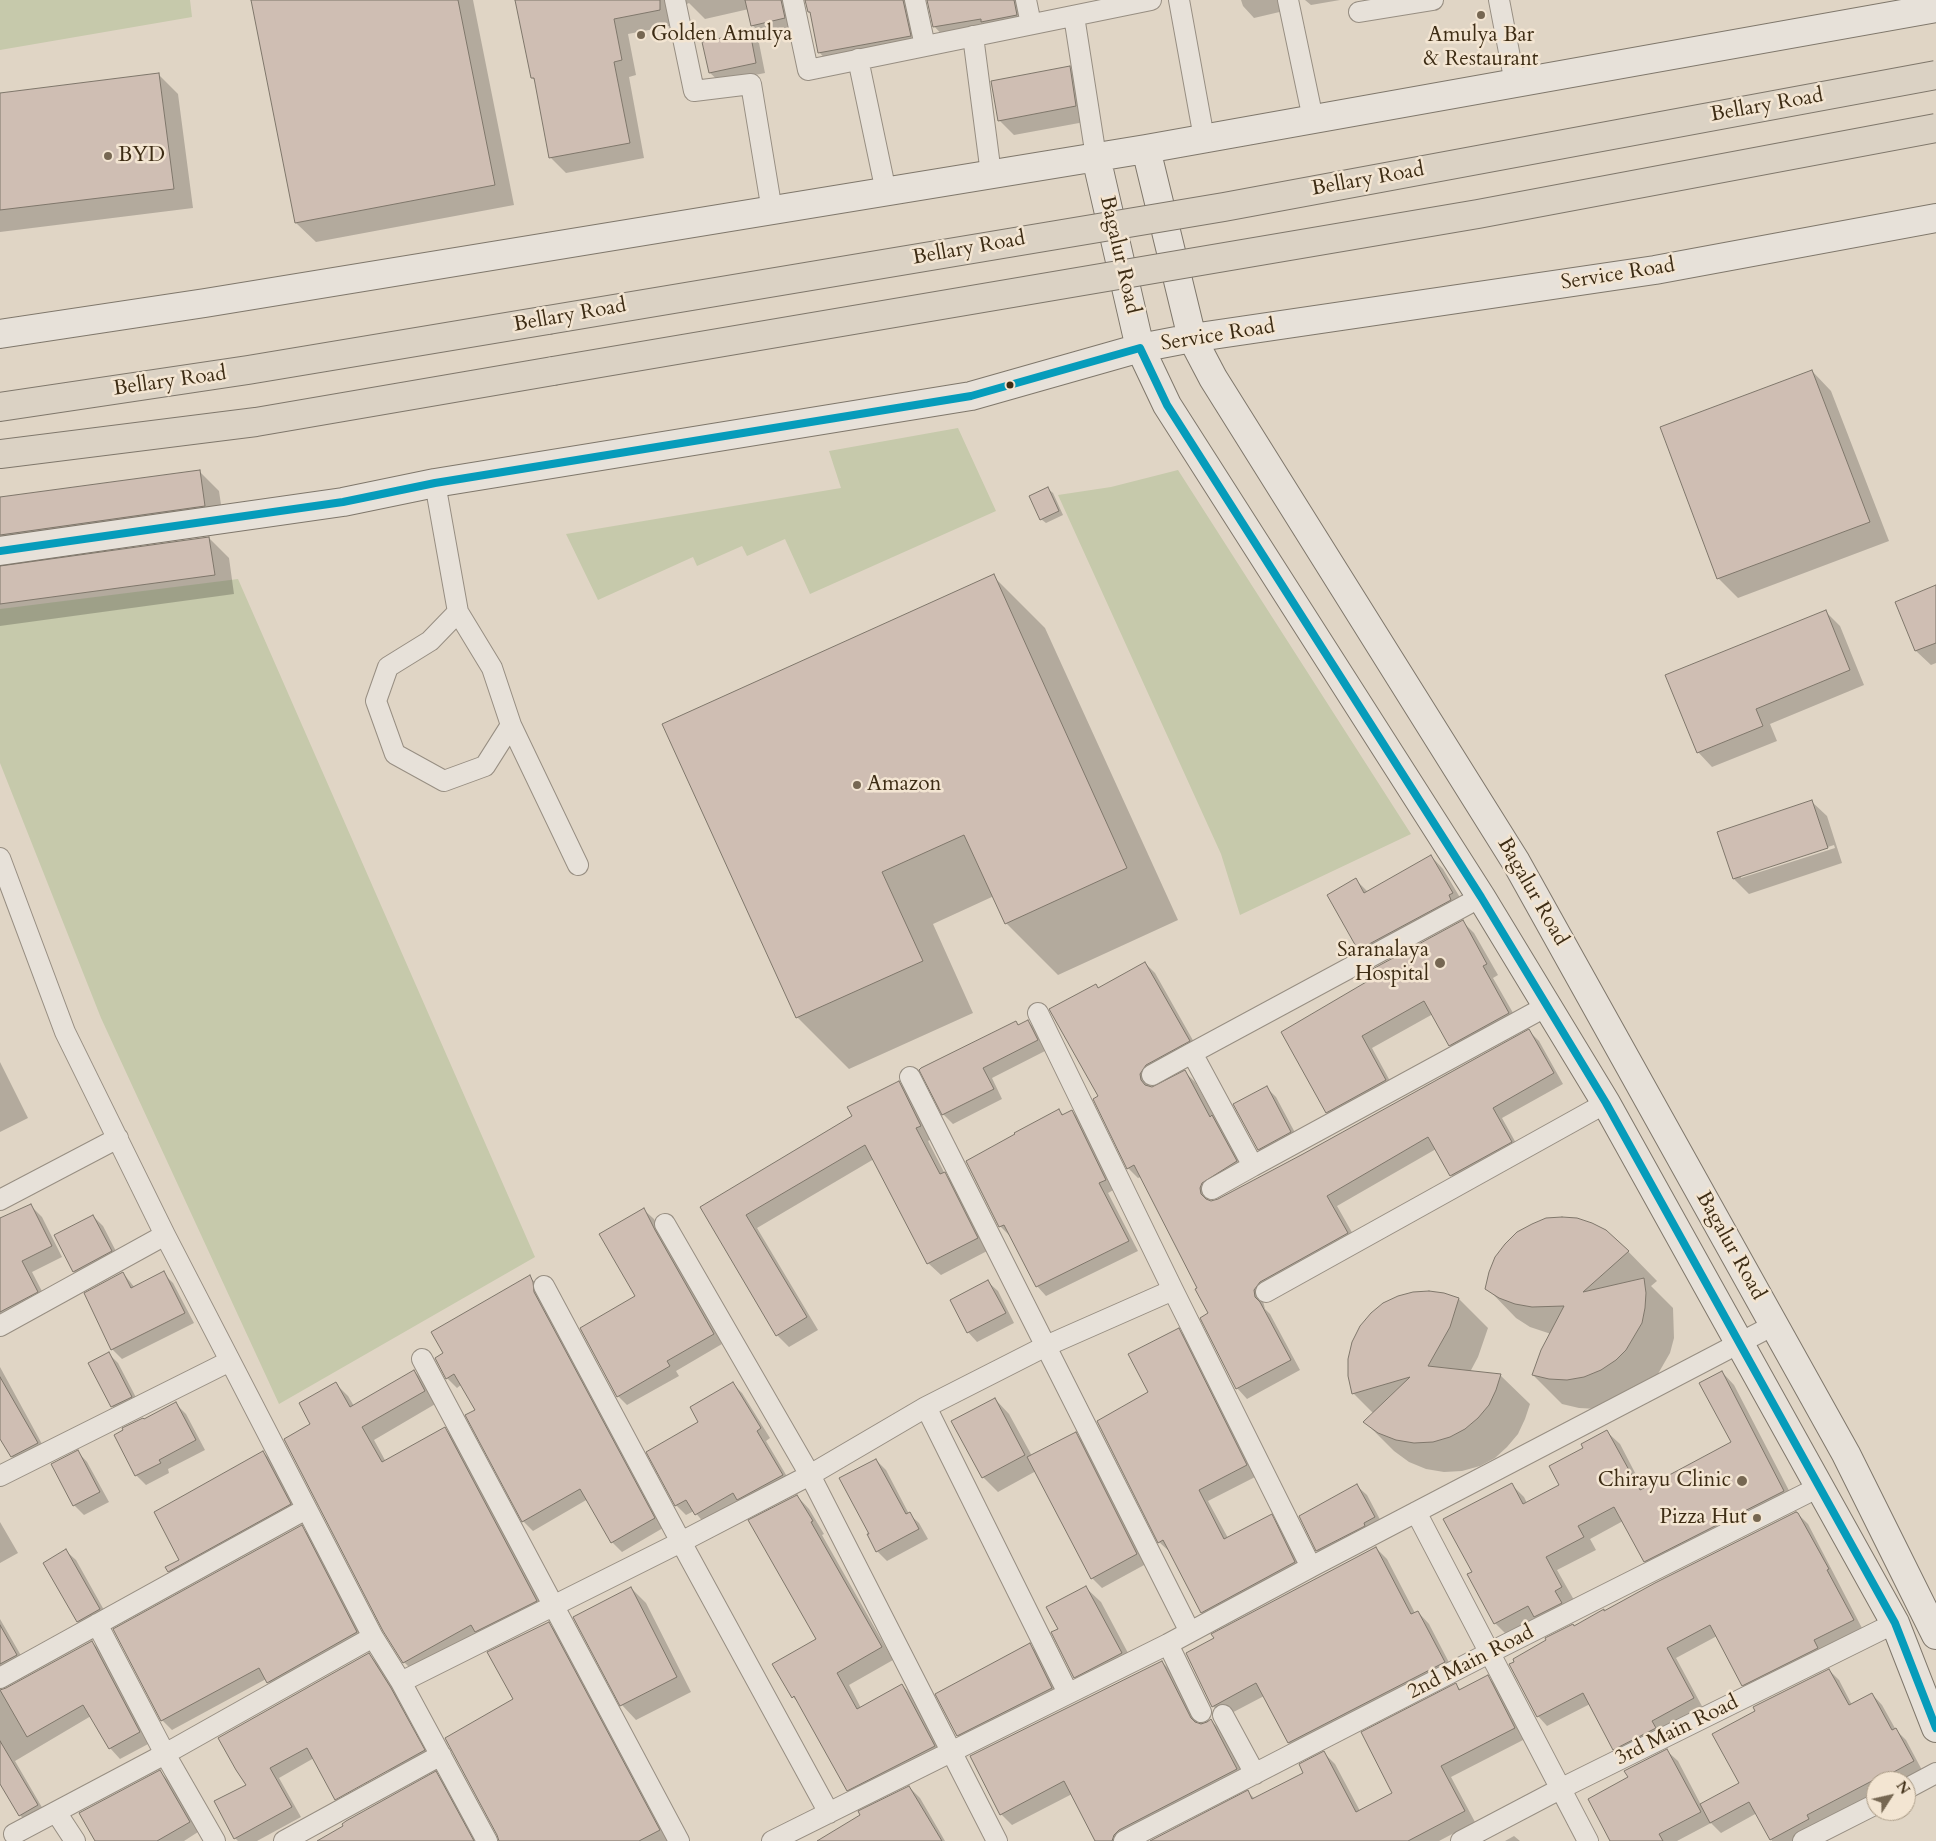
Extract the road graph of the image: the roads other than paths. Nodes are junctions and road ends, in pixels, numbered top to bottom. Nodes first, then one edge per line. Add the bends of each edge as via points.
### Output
1 (675, 0) edge
2 (794, 0) edge
3 (915, 0) edge
4 (1026, 0) edge
5 (1151, 0) edge
6 (1179, 0) edge
7 (1288, 0) edge
8 (1433, 0) edge
9 (1499, 0) edge
10 (1936, 8) edge
11 (1359, 12) dead end
12 (1074, 16) junction
13 (1032, 24) junction
14 (973, 36) junction
15 (925, 46) junction
16 (858, 59) junction
17 (1936, 75) edge
18 (1516, 83) junction
19 (1313, 119) junction
20 (1936, 128) edge
21 (1204, 138) junction
22 (1146, 149) junction
23 (1096, 157) junction
24 (991, 174) junction
25 (886, 192) junction
26 (772, 211) junction
27 (1936, 218) edge
28 (0, 334) edge
29 (1192, 338) junction
30 (1140, 348) junction
31 (0, 406) edge
32 (0, 454) edge
33 (435, 483) junction
34 (0, 550) edge
35 (458, 612) junction
36 (511, 725) junction
37 (0, 858) edge
38 (578, 865) dead end
39 (1481, 897) junction
40 (1548, 1006) junction
41 (1038, 1013) dead end
42 (1192, 1054) junction
43 (1152, 1075) dead end
44 (910, 1077) dead end
45 (1606, 1103) junction
46 (118, 1138) junction
47 (1253, 1166) junction
48 (1212, 1189) dead end
49 (0, 1200) edge
50 (665, 1224) dead end
51 (165, 1235) junction
52 (544, 1286) dead end
53 (1172, 1290) junction
54 (1266, 1292) dead end
55 (1774, 1324) junction
56 (0, 1326) edge
57 (1739, 1344) junction
58 (1046, 1346) junction
59 (422, 1359) dead end
60 (230, 1361) junction
61 (926, 1407) junction
62 (810, 1475) junction
63 (0, 1476) edge
64 (1819, 1488) junction
65 (306, 1509) junction
66 (1416, 1512) junction
67 (681, 1542) junction
68 (1311, 1567) junction
69 (554, 1605) junction
70 (1895, 1623) junction
71 (97, 1624) junction
72 (1190, 1632) junction
73 (1936, 1635) edge
74 (373, 1637) junction
75 (1168, 1644) junction
76 (1489, 1653) junction
77 (0, 1678) edge
78 (400, 1682) junction
79 (1068, 1693) junction
80 (1201, 1712) dead end
81 (1223, 1715) dead end
82 (1936, 1728) edge
83 (953, 1751) junction
84 (165, 1754) junction
85 (441, 1755) junction
86 (1936, 1773) edge
87 (1255, 1774) junction
88 (1916, 1784) edge
89 (1560, 1789) junction
90 (1866, 1809) edge
91 (56, 1812) junction
92 (829, 1813) junction
93 (14, 1834) dead end
94 (75, 1841) edge
95 (214, 1841) edge
96 (284, 1841) edge
97 (487, 1841) edge
98 (679, 1841) edge
99 (772, 1841) edge
100 (998, 1841) edge
101 (1124, 1841) edge
102 (1461, 1841) edge
103 (1588, 1841) edge
104 (1803, 1841) edge

1 - 26 street via 694,91 751,84
2 - 16 street via 808,70
3 - 15 street
4 - 13 street
5 - 12 street
6 - 21 street
7 - 19 street
8 - 11 street
9 - 18 street
10 - 18 main road
12 - 13 street
12 - 23 street
13 - 14 street
14 - 15 street
14 - 24 street
15 - 16 street
16 - 25 street
17 - 31 highway, Bellary Road, bridge via 1224,206 248,370
18 - 19 main road
19 - 21 main road
20 - 32 highway, bridge via 1478,214 256,422
21 - 22 main road
22 - 23 main road
22 - 29 main road, Bagalur Road
23 - 24 main road
23 - 30 main road, Bagalur Road
24 - 25 main road
25 - 26 main road
26 - 28 main road
27 - 29 main road, Service Road via 1655,270
29 - 30 main road, Service Road
29 - 55 main road, Bagalur Road via 1218,386 1516,862
30 - 33 main road, Service Road via 971,396
30 - 39 main road, Bagalur Road via 1167,405
33 - 34 main road, Service Road via 342,502
33 - 35 street
35 - 36 street via 492,668
35 - 36 street via 430,641 388,667 376,702 395,754 444,780 485,766
36 - 38 street
37 - 46 street via 65,1032
39 - 40 main road, Bagalur Road
39 - 42 street
40 - 45 main road, Bagalur Road
40 - 47 street
41 - 53 street
42 - 43 street
42 - 47 street
44 - 58 street
45 - 54 street
45 - 57 main road, Bagalur Road
46 - 49 street
46 - 51 street
47 - 48 street
50 - 62 street
51 - 56 street
51 - 60 street
52 - 67 street
53 - 58 street
53 - 68 street
55 - 57 street
55 - 73 main road, Bagalur Road via 1846,1454
57 - 64 main road, Bagalur Road
57 - 66 street
58 - 61 street
58 - 72 street
59 - 69 street
60 - 63 street
60 - 65 street
61 - 62 street
61 - 79 street
62 - 67 street
62 - 83 street
64 - 70 main road, Bagalur Road
64 - 76 street, 2nd Main Road
65 - 71 street
65 - 74 street
66 - 68 street
66 - 76 street
67 - 69 street
67 - 92 street
68 - 72 street
69 - 78 street
69 - 98 street
70 - 82 main road, Bagalur Road
70 - 89 street, 3rd Main Road
71 - 77 street
71 - 84 street
72 - 75 street
74 - 78 street
74 - 84 street
75 - 79 street
75 - 80 street
76 - 87 street, 2nd Main Road
76 - 89 street
78 - 85 street
79 - 83 street
81 - 87 street
83 - 92 street
83 - 100 street
84 - 91 street
84 - 95 street
85 - 96 street
85 - 97 street
86 - 88 street
87 - 101 street, 2nd Main Road
89 - 102 street, 3rd Main Road
89 - 103 street
90 - 104 street
91 - 93 street
91 - 94 street
92 - 99 street

